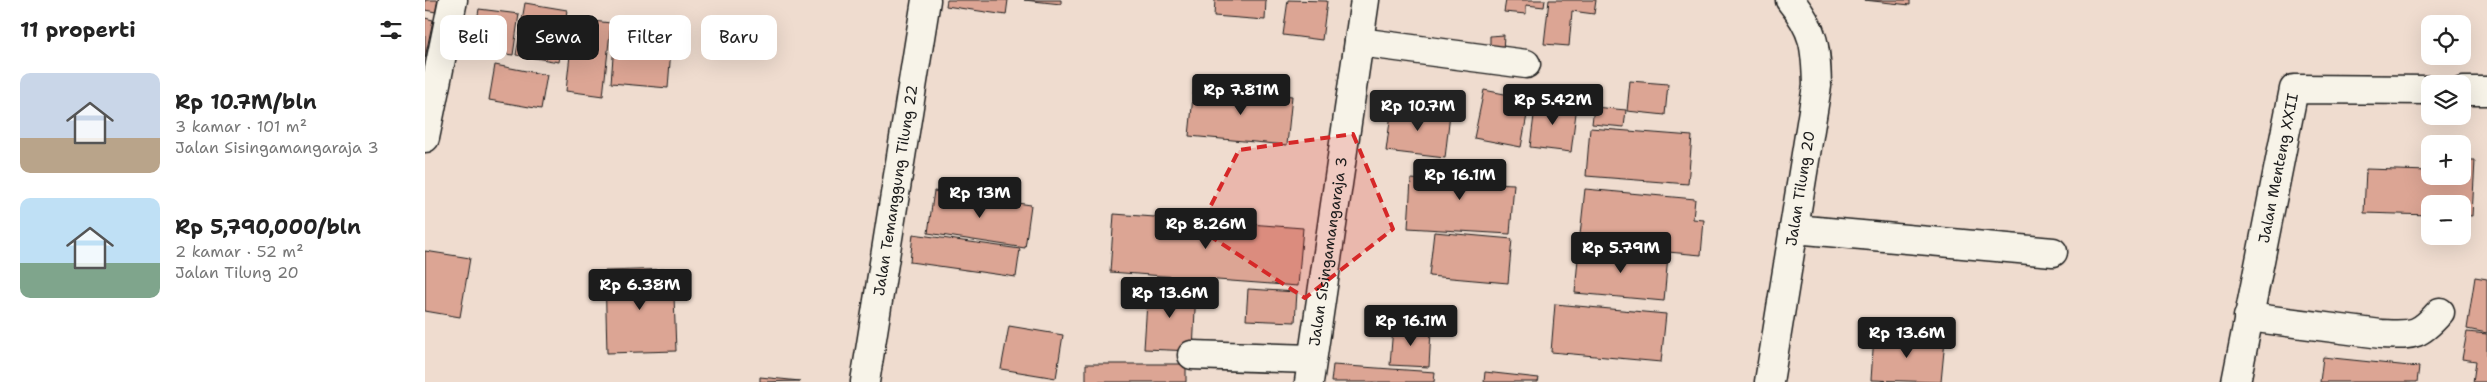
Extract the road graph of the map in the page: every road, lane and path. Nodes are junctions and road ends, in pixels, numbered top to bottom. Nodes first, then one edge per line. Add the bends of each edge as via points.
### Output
1 (453, 0) edge
2 (926, 0) edge
3 (1365, 0) edge
4 (1790, 0) edge
5 (1359, 42) junction
6 (1525, 64) dead end
7 (2421, 90) edge
8 (2471, 91) edge
9 (2487, 91) edge
10 (425, 138) edge
11 (1794, 230) junction
12 (2053, 252) dead end
13 (2440, 312) dead end
14 (2248, 317) junction
15 (1191, 355) dead end
16 (1310, 371) edge
17 (865, 382) edge
18 (1769, 382) edge
19 (2236, 382) edge

1 - 10 street
2 - 17 street, Jalan Temanggung Tilung 22
3 - 5 street, Jalan Sisingamangaraja 3
4 - 11 street, Jalan Tilung 20 via 1808,23 1817,57 1817,86
5 - 6 street
5 - 16 street, Jalan Sisingamangaraja 3
7 - 14 street, Jalan Menteng XXII via 2294,89
8 - 9 street
11 - 12 street
11 - 18 street, Jalan Tilung 20
13 - 14 street via 2417,334 2381,334
14 - 19 street, Jalan Menteng XXII
15 - 16 street

